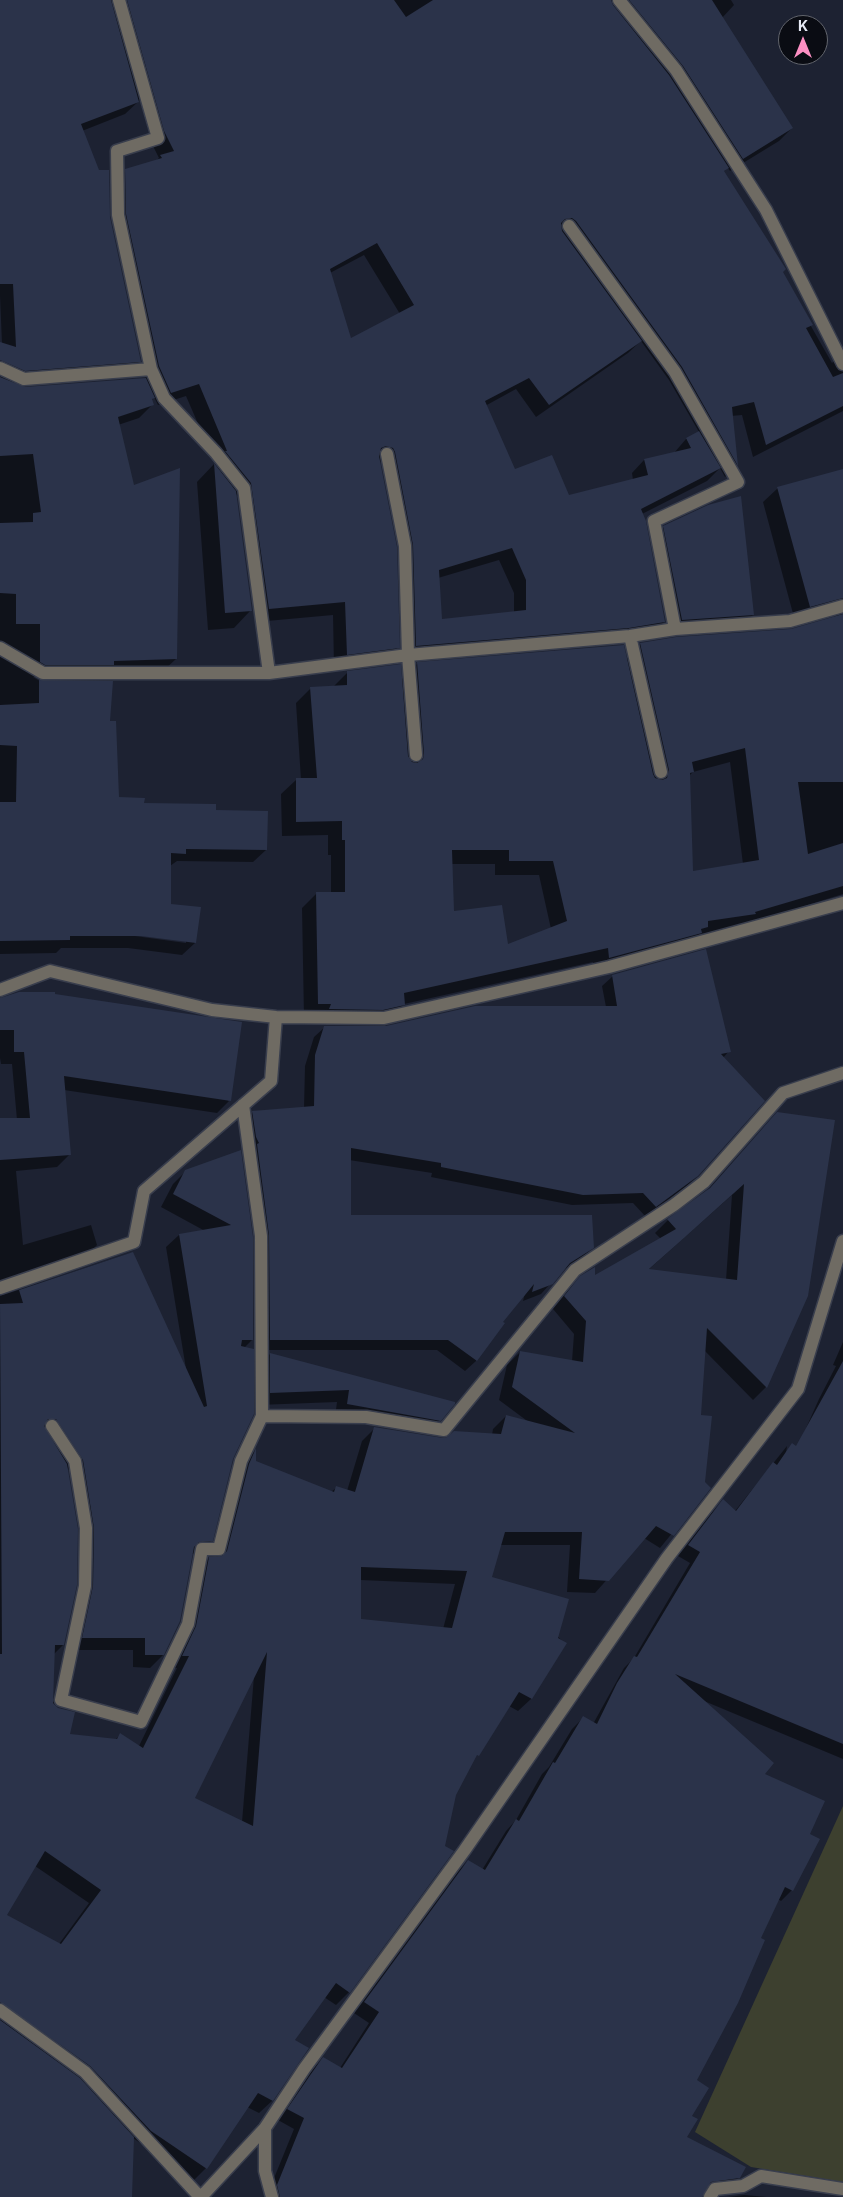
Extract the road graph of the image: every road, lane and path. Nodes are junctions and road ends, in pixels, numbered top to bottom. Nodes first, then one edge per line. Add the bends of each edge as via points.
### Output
1 (119, 0) edge
2 (619, 0) edge
3 (569, 226) dead end
4 (843, 364) edge
5 (0, 368) edge
6 (151, 369) junction
7 (387, 454) dead end
8 (843, 606) edge
9 (675, 628) junction
10 (630, 636) junction
11 (0, 648) edge
12 (408, 655) junction
13 (269, 673) junction
14 (416, 755) dead end
15 (661, 772) dead end
16 (843, 903) edge
17 (0, 990) edge
18 (276, 1016) junction
19 (843, 1073) edge
20 (243, 1105) junction
21 (843, 1241) edge
22 (0, 1288) edge
23 (262, 1416) junction
24 (52, 1426) dead end
25 (0, 2010) edge
26 (265, 2128) junction
27 (843, 2190) edge
28 (201, 2197) edge
29 (272, 2197) edge
30 (710, 2197) edge

1 - 6 street via 158,138 117,151 118,215
2 - 4 street via 676,70 766,210
3 - 9 street via 675,372 738,482 654,521
5 - 6 street via 24,379
6 - 13 street via 164,398 244,488
7 - 12 street via 405,546
8 - 9 street via 790,621
9 - 10 street
10 - 12 street
10 - 15 street
11 - 13 street via 43,673
12 - 13 street
12 - 14 street
16 - 18 street via 609,966 384,1018
17 - 18 street via 50,970 212,1010
18 - 20 street via 271,1081
19 - 23 street via 784,1093 704,1182 575,1270 444,1430 366,1417
20 - 22 street via 144,1192 134,1242
20 - 23 street via 261,1236
21 - 26 street via 798,1389 667,1558 464,1851 304,2069
23 - 24 street via 241,1461 219,1549 202,1549 188,1624 141,1722 61,1700 84,1586 86,1528 76,1461
25 - 28 street via 85,2072
26 - 28 street
26 - 29 street via 265,2171
27 - 30 street via 761,2176 743,2186 715,2189

